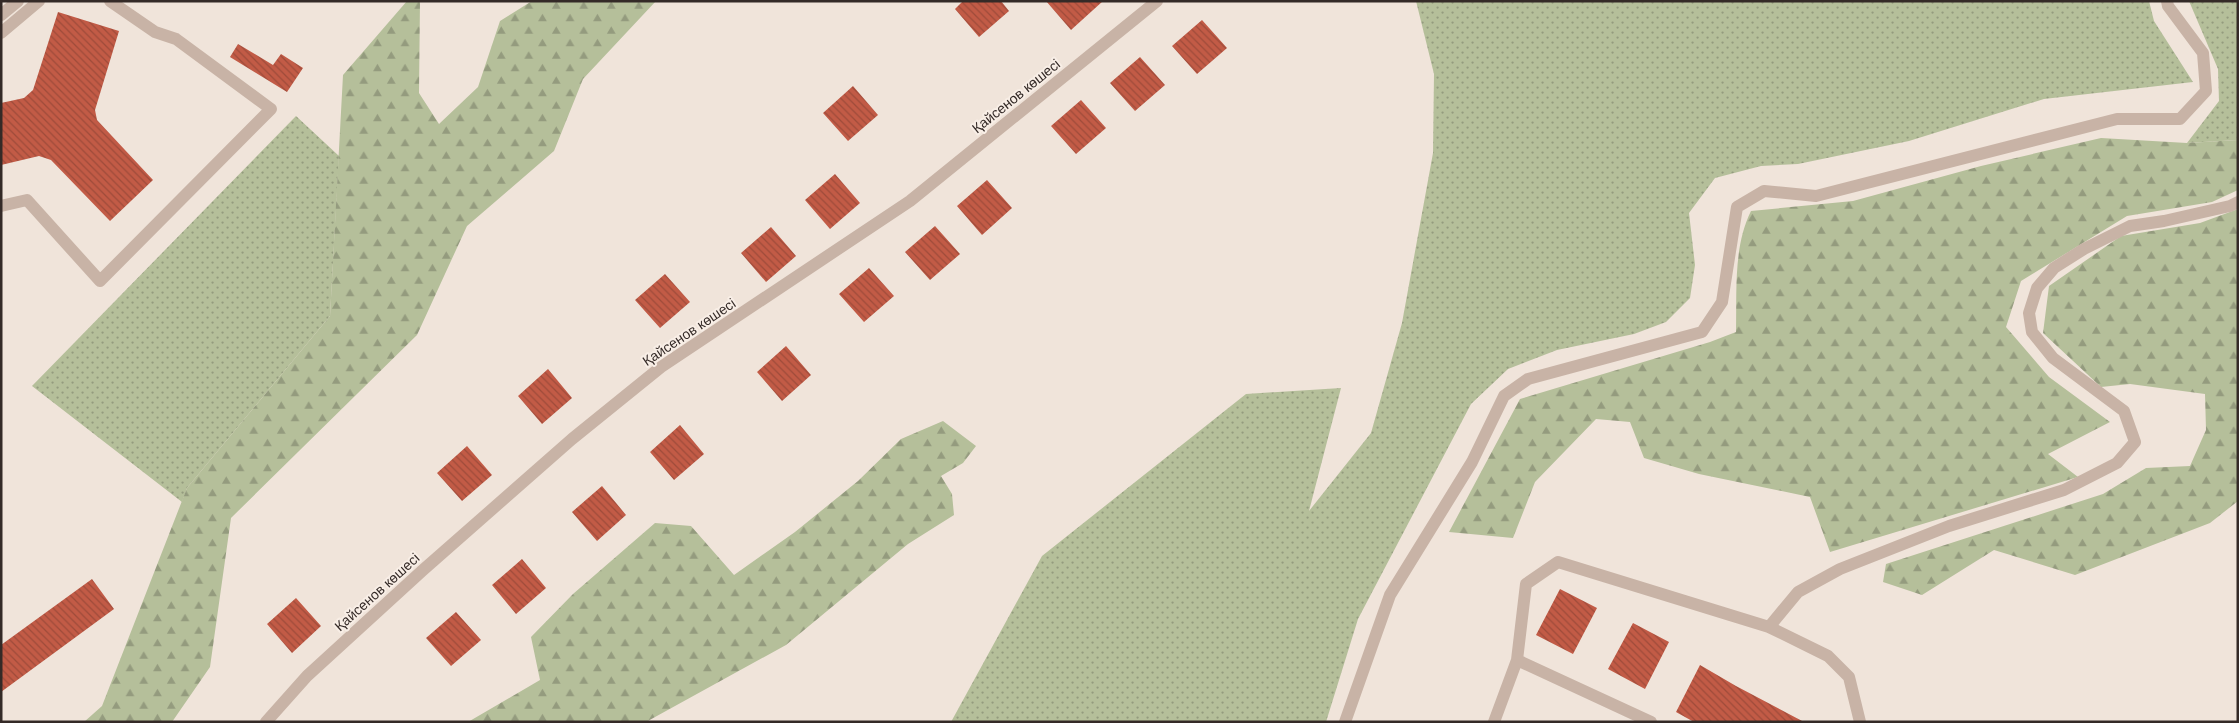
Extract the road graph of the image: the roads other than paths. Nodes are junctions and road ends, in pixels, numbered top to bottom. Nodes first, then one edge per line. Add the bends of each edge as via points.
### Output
1 (18, 1) edge
2 (39, 1) edge
3 (110, 1) edge
4 (1157, 1) edge
5 (2167, 1) edge
6 (1, 15) edge
7 (1, 33) edge
8 (2238, 202) edge
9 (1, 206) edge
10 (1769, 627) junction
11 (1517, 660) junction
12 (266, 722) edge
13 (1344, 722) edge
14 (1494, 722) edge
15 (1652, 722) edge
16 (1860, 722) edge

1 - 6 street
2 - 7 street
3 - 9 street via 155,32 176,39 271,109 100,281 27,200
4 - 12 street, Қайсенов көшесі via 910,202 654,373 423,570 307,676
5 - 13 street via 2203,53 2206,91 2180,119 2116,119 1816,196 1764,191 1737,207 1722,302 1702,332 1528,379 1504,396 1472,462 1390,595
8 - 10 street via 2130,226 2054,268 2037,288 2029,313 2032,332 2053,358 2124,410 2135,442 2117,463 2064,490 1949,526 1840,569 1798,592
10 - 11 street via 1558,562 1526,584
10 - 16 street via 1828,656 1848,677
11 - 14 street
11 - 15 street

